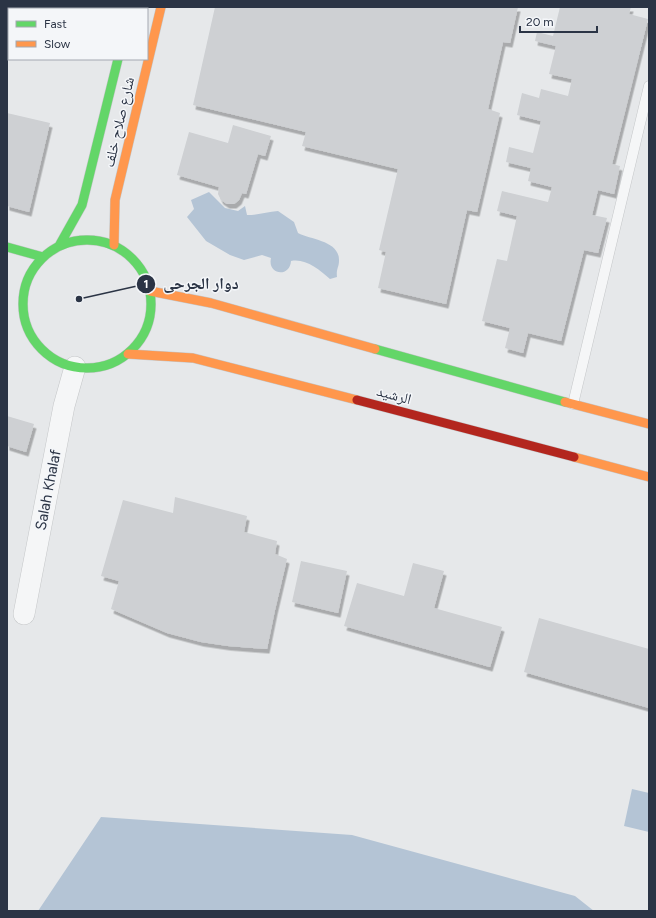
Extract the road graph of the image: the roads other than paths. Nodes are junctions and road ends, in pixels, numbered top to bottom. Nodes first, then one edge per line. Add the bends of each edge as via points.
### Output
1 (161, 7) edge
2 (118, 60) edge
3 (649, 86) edge
4 (59, 246) junction
5 (114, 246) junction
6 (7, 247) edge
7 (43, 257) junction
8 (150, 291) junction
9 (13, 316) dead end
10 (25, 320) junction
11 (128, 354) junction
12 (74, 367) junction
13 (573, 404) junction
14 (649, 424) edge
15 (649, 477) edge
16 (24, 614) dead end

1 - 5 main road, شارع صلاح خلف via 115,200
2 - 4 main road, شارع صلاح خلف via 82,205
3 - 13 lane
4 - 5 main road via 77,240 97,241
4 - 7 main road
5 - 8 main road via 132,258 144,273
6 - 7 main road
7 - 10 main road via 33,270 26,286 23,303
8 - 11 main road via 152,305 146,332
8 - 13 main road via 223,306
9 - 10 main road
10 - 12 main road via 40,349 53,360
11 - 12 main road via 115,363 100,368
11 - 15 main road, الرشيد via 193,358
12 - 16 street, Salah Khalaf via 64,406
13 - 14 main road

